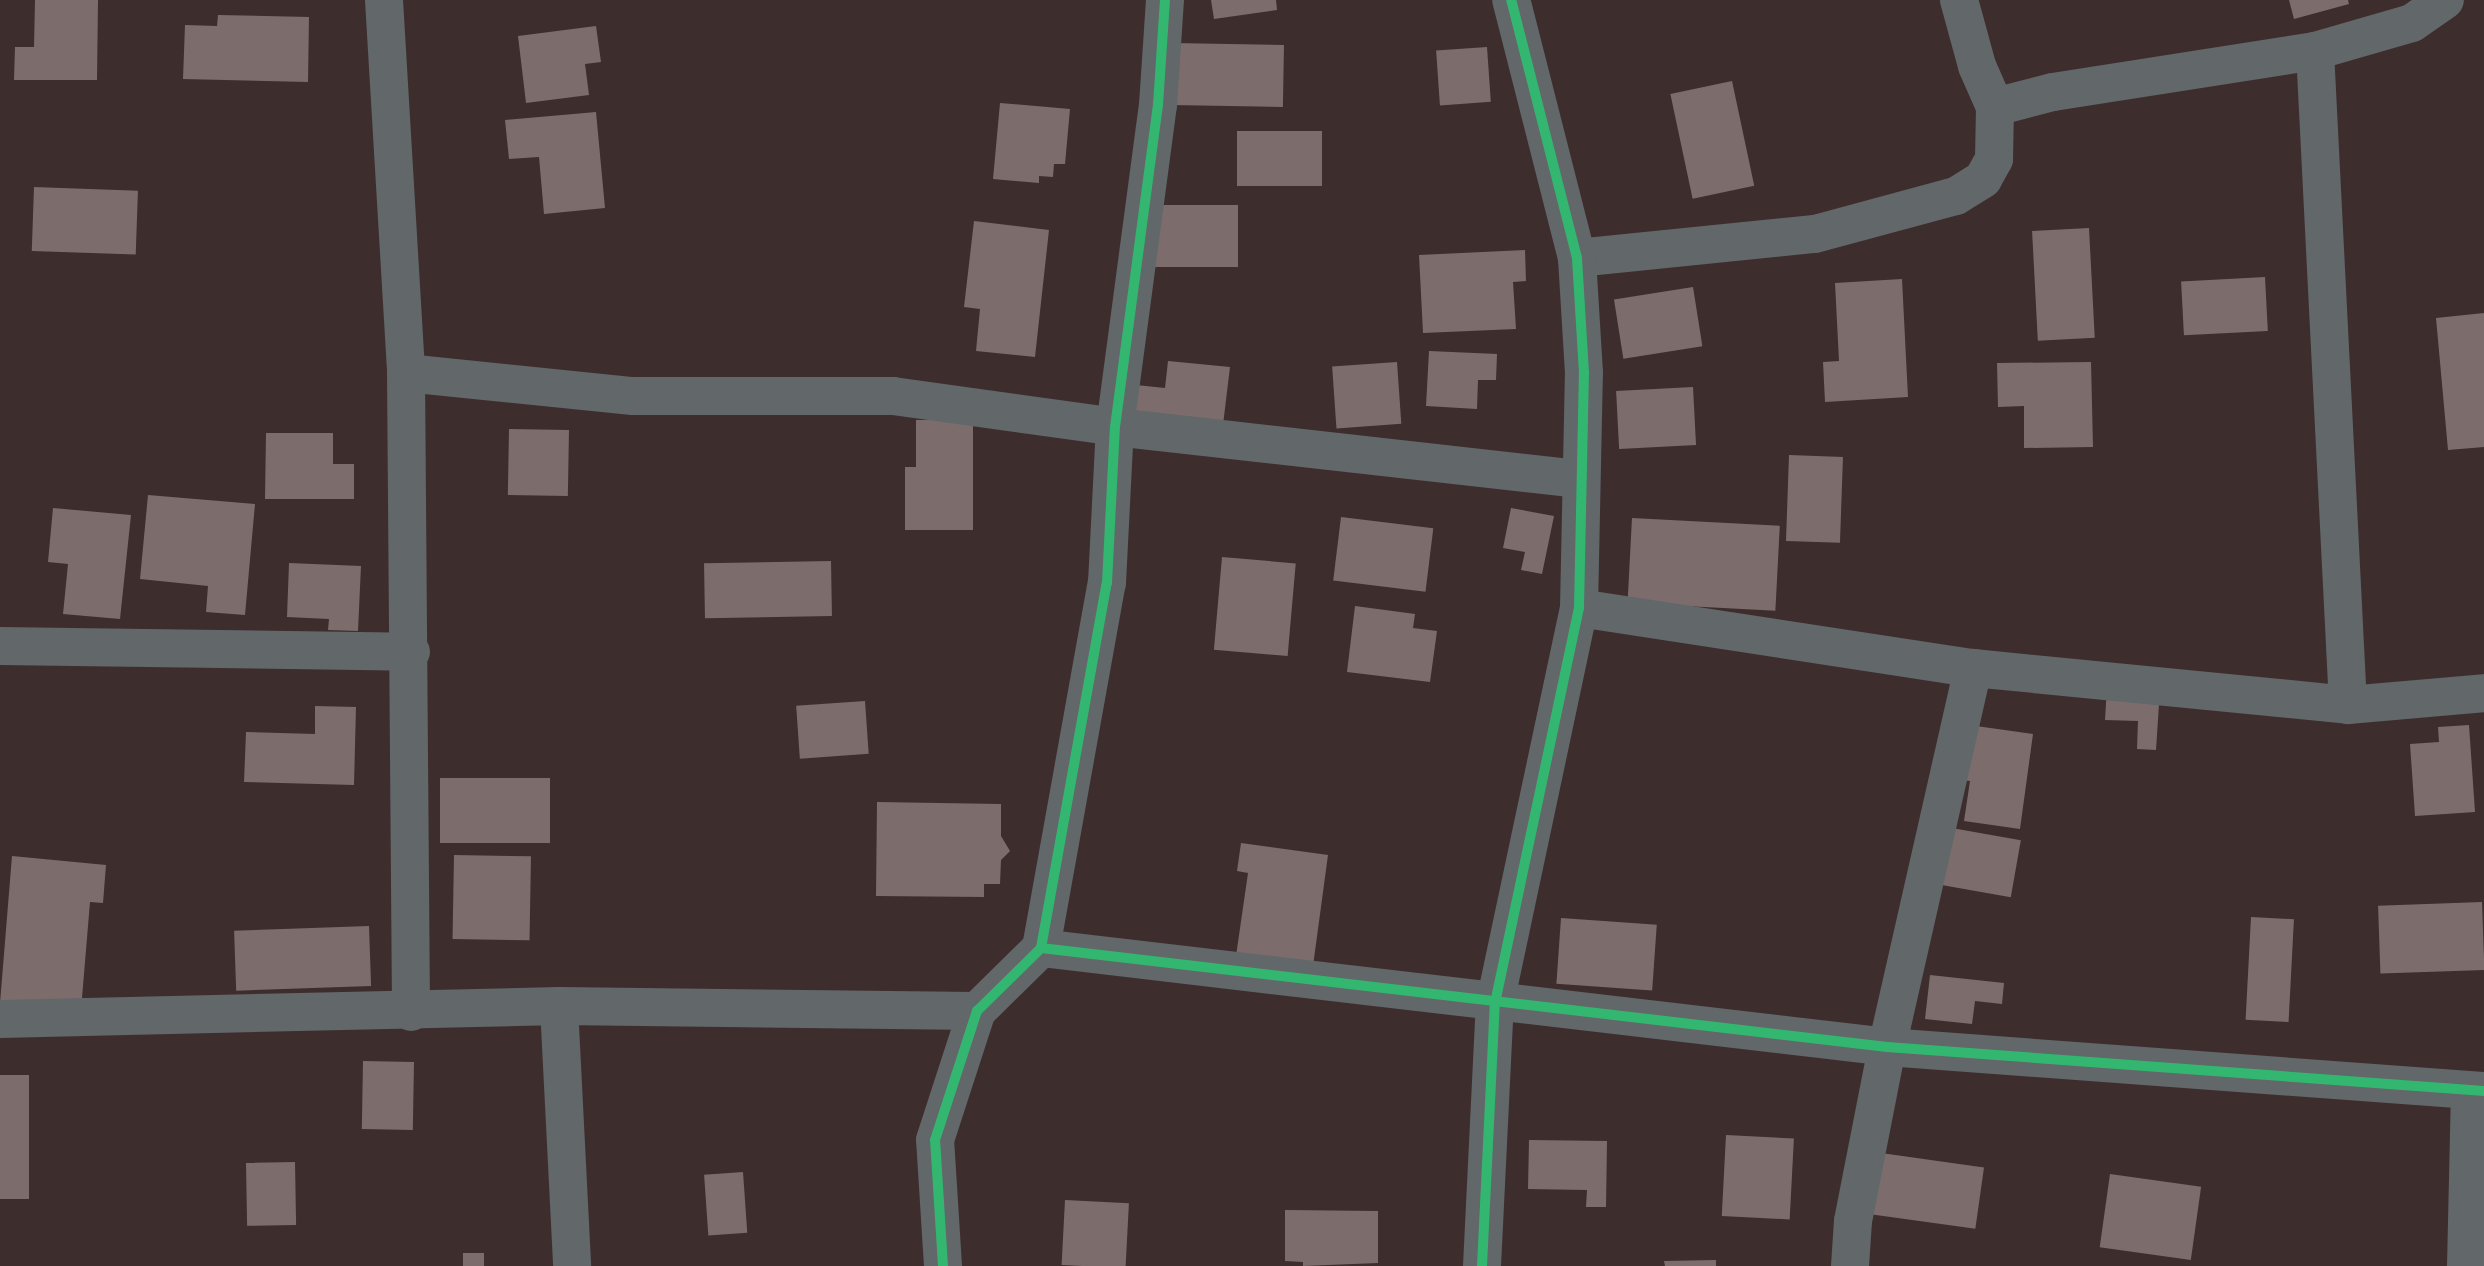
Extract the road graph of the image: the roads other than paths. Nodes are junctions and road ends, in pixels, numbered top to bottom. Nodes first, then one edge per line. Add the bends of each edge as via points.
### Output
1 (384, 0) edge
2 (1165, 0) edge
3 (1511, 0) edge
4 (1959, 0) edge
5 (2445, 0) edge
6 (2315, 51) junction
7 (1995, 107) junction
8 (1577, 258) junction
9 (406, 373) junction
10 (1115, 428) junction
11 (1580, 479) junction
12 (1579, 608) junction
13 (0, 646) edge
14 (411, 652) junction
15 (1973, 668) junction
16 (2484, 693) edge
17 (2348, 705) junction
18 (1041, 948) junction
19 (1496, 1003) junction
20 (559, 1006) junction
21 (977, 1011) junction
22 (411, 1012) junction
23 (0, 1019) edge
24 (1887, 1047) junction
25 (2477, 1091) edge
26 (572, 1266) edge
27 (943, 1266) edge
28 (1482, 1266) edge
29 (1850, 1266) edge
30 (2466, 1266) edge

1 - 9 street
2 - 10 street via 1158,105
3 - 8 street
4 - 7 street via 1977,66
5 - 6 street via 2412,23
6 - 7 street via 2053,92
6 - 17 street
7 - 8 street via 1994,159 1983,179 1956,196 1815,234
8 - 11 street via 1584,373
9 - 10 street via 633,396 893,396
9 - 14 street
10 - 11 street
10 - 18 street via 1107,583
11 - 12 street
12 - 15 street
12 - 19 street
13 - 14 street
14 - 22 street
15 - 17 street
15 - 24 street
16 - 17 street
18 - 19 street
18 - 21 street
19 - 24 street
19 - 28 street
20 - 21 street
20 - 22 street
20 - 26 street
21 - 27 street via 935,1140
22 - 23 street
24 - 25 street
24 - 29 street via 1853,1221
25 - 30 street

